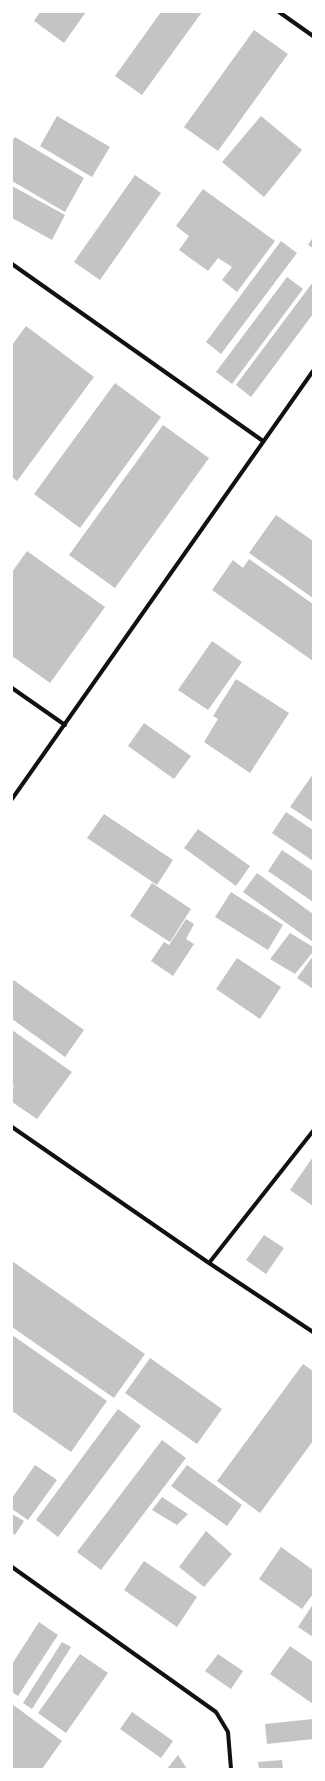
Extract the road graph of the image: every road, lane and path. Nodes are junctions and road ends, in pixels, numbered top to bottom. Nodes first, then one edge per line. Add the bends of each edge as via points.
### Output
1 (279, 12) edge
2 (313, 36) edge
3 (12, 264) edge
4 (313, 371) edge
5 (263, 441) junction
6 (12, 688) edge
7 (65, 725) junction
8 (12, 799) edge
9 (12, 1127) edge
10 (313, 1131) edge
11 (209, 1263) junction
12 (313, 1332) edge
13 (12, 1567) edge
14 (231, 1769) edge

1 - 2 street
3 - 5 street
4 - 5 street
5 - 7 street
6 - 7 street
7 - 8 street
9 - 11 street
10 - 11 street
11 - 12 street
13 - 14 street via 216,1712 228,1732

